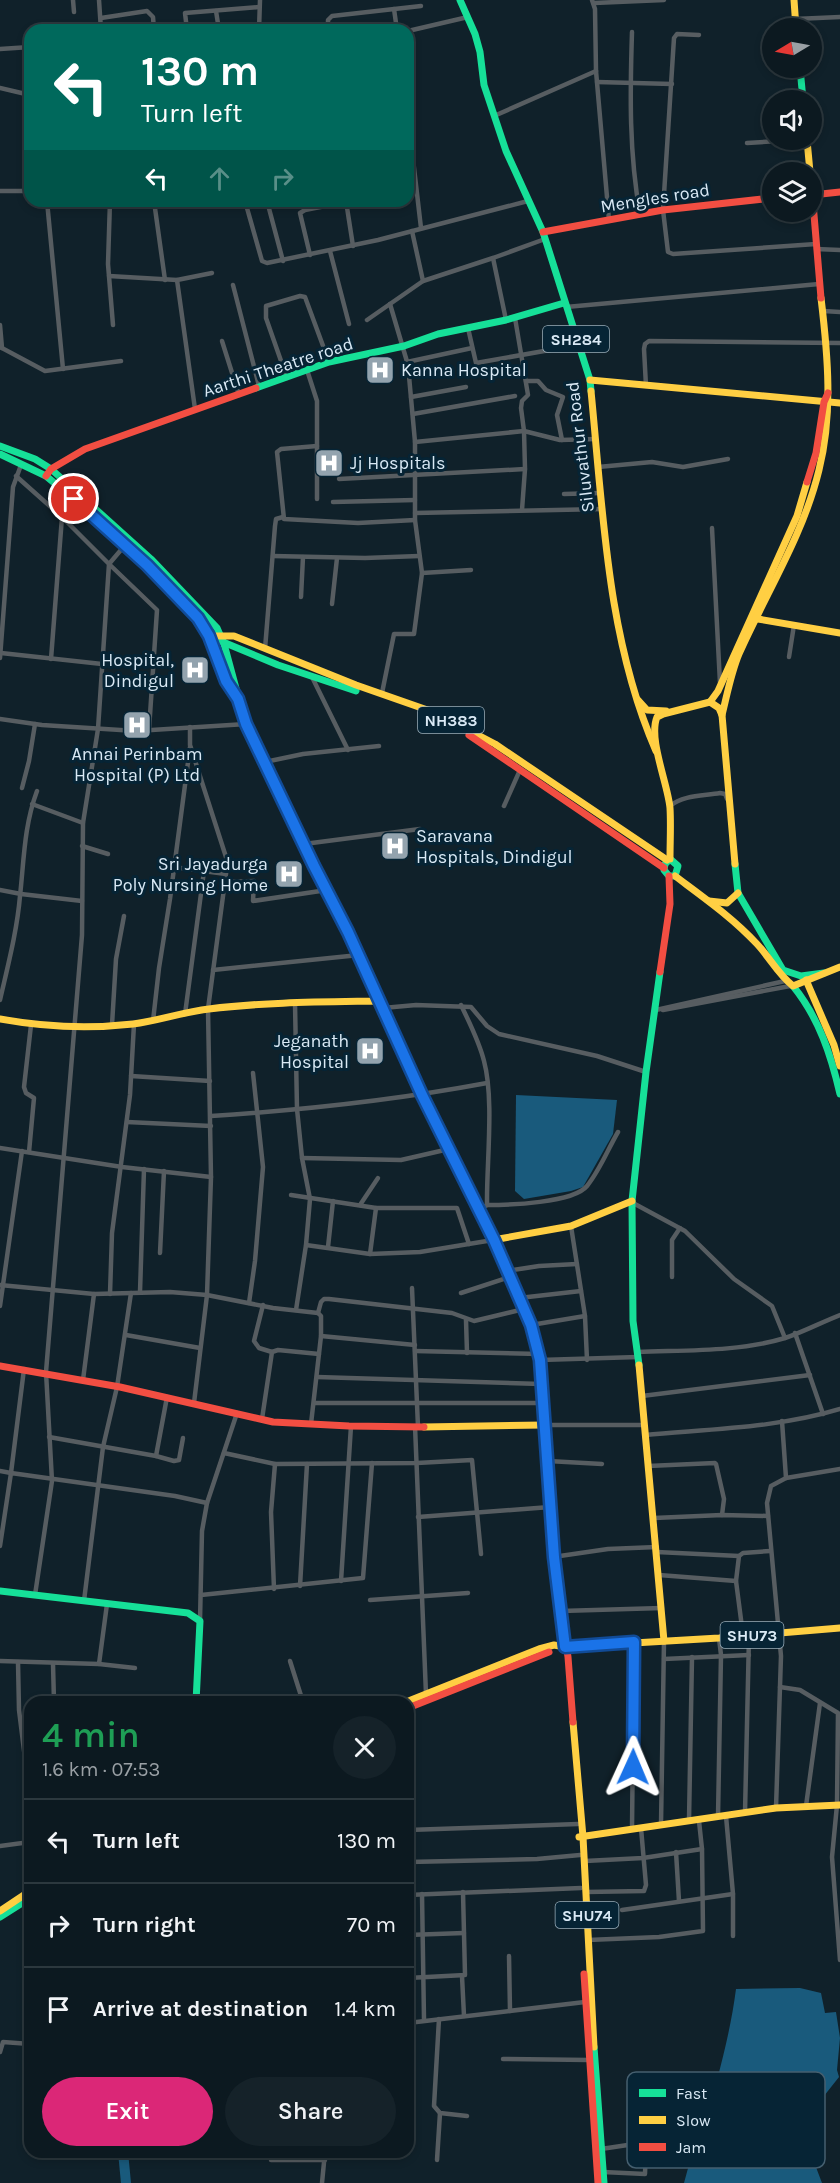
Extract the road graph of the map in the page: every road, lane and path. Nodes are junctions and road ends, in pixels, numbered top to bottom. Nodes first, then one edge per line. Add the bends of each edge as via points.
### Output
1 (73, 0) edge
2 (99, 0) edge
3 (260, 0) edge
4 (460, 0) edge
5 (664, 0) edge
6 (794, 0) edge
7 (642, 1) edge
8 (593, 2) edge
9 (421, 6) dead end
10 (260, 7) junction
11 (394, 9) junction
12 (216, 11) junction
13 (74, 12) dead end
14 (468, 17) junction
15 (840, 17) edge
16 (101, 18) junction
17 (795, 18) edge
18 (818, 18) edge
19 (101, 24) edge
20 (154, 24) edge
21 (186, 24) edge
22 (218, 24) edge
23 (259, 24) edge
24 (328, 24) edge
25 (396, 24) edge
26 (414, 30) edge
27 (632, 32) dead end
28 (699, 35) dead end
29 (24, 47) edge
30 (0, 49) edge
31 (596, 71) junction
32 (597, 82) junction
33 (631, 83) junction
34 (672, 84) junction
35 (0, 88) edge
36 (24, 94) edge
37 (494, 116) junction
38 (762, 142) edge
39 (747, 143) dead end
40 (414, 175) edge
41 (415, 183) joint
42 (0, 191) edge
43 (24, 191) edge
44 (840, 192) edge
45 (822, 193) edge
46 (762, 199) edge
47 (528, 201) junction
48 (48, 207) edge
49 (110, 207) edge
50 (155, 207) edge
51 (247, 207) edge
52 (269, 207) edge
53 (319, 207) edge
54 (347, 207) edge
55 (663, 210) junction
56 (640, 214) junction
57 (609, 220) junction
58 (814, 222) edge
59 (421, 228) junction
60 (412, 231) junction
61 (544, 235) junction
62 (353, 246) junction
63 (816, 247) junction
64 (840, 250) edge
65 (330, 251) junction
66 (310, 255) junction
67 (493, 258) junction
68 (283, 261) junction
69 (212, 273) dead end
70 (109, 276) junction
71 (165, 279) junction
72 (177, 280) junction
73 (423, 281) junction
74 (819, 284) junction
75 (232, 285) dead end
76 (390, 304) junction
77 (565, 305) junction
78 (823, 311) junction
79 (840, 312) edge
80 (515, 318) junction
81 (367, 320) dead end
82 (506, 320) junction
83 (349, 324) dead end
84 (0, 325) edge
85 (113, 325) dead end
86 (468, 328) junction
87 (222, 341) dead end
88 (840, 343) edge
89 (827, 344) junction
90 (578, 345) junction
91 (404, 346) junction
92 (1, 347) edge
93 (471, 348) junction
94 (522, 356) junction
95 (121, 361) dead end
96 (329, 362) junction
97 (407, 362) junction
98 (63, 369) junction
99 (307, 370) junction
100 (287, 378) junction
101 (590, 380) junction
102 (526, 381) junction
103 (259, 386) junction
104 (646, 386) junction
105 (466, 387) dead end
106 (239, 395) junction
107 (515, 396) dead end
108 (411, 397) junction
109 (827, 403) junction
110 (840, 403) edge
111 (195, 409) junction
112 (413, 414) junction
113 (524, 431) junction
114 (596, 439) junction
115 (562, 440) junction
116 (416, 442) junction
117 (0, 446) edge
118 (317, 446) junction
119 (0, 454) edge
120 (728, 459) dead end
121 (22, 464) junction
122 (598, 467) junction
123 (51, 469) junction
124 (525, 469) junction
125 (416, 475) junction
126 (16, 476) junction
127 (46, 476) junction
128 (339, 479) dead end
129 (601, 493) junction
130 (564, 494) dead end
131 (74, 499) junction
132 (317, 500) dead end
133 (415, 500) junction
134 (333, 502) dead end
135 (603, 509) junction
136 (522, 510) junction
137 (415, 513) junction
138 (62, 517) junction
139 (283, 518) junction
140 (415, 520) junction
141 (712, 528) dead end
142 (790, 541) junction
143 (127, 542) junction
144 (273, 556) junction
145 (419, 556) junction
146 (303, 557) junction
147 (337, 558) junction
148 (109, 564) junction
149 (471, 570) dead end
150 (422, 573) junction
151 (301, 597) dead end
152 (332, 604) dead end
153 (758, 619) junction
154 (794, 625) junction
155 (840, 633) edge
156 (209, 636) junction
157 (221, 636) junction
158 (224, 644) junction
159 (265, 649) junction
160 (1, 653) edge
161 (789, 657) dead end
162 (0, 658) edge
163 (51, 659) junction
164 (102, 664) junction
165 (312, 676) junction
166 (720, 686) junction
167 (382, 694) junction
168 (634, 694) junction
169 (238, 699) junction
170 (710, 702) junction
171 (672, 711) junction
172 (722, 715) junction
173 (0, 719) edge
174 (35, 724) junction
175 (246, 724) junction
176 (190, 727) junction
177 (98, 729) junction
178 (149, 730) junction
179 (190, 745) junction
180 (379, 746) dead end
181 (348, 750) junction
182 (659, 759) junction
183 (265, 762) junction
184 (520, 770) junction
185 (22, 788) dead end
186 (37, 791) dead end
187 (32, 804) junction
188 (504, 806) dead end
189 (670, 806) junction
190 (83, 823) junction
191 (420, 829) dead end
192 (734, 836) junction
193 (670, 840) junction
194 (304, 844) junction
195 (82, 846) junction
196 (647, 848) junction
197 (108, 854) dead end
198 (669, 860) junction
199 (678, 866) junction
200 (173, 867) junction
201 (664, 868) junction
202 (204, 871) junction
203 (226, 874) junction
204 (672, 876) junction
205 (225, 882) junction
206 (0, 890) edge
207 (327, 890) junction
208 (738, 893) junction
209 (21, 894) junction
210 (704, 898) junction
211 (81, 901) junction
212 (124, 916) dead end
213 (358, 955) junction
214 (840, 967) edge
215 (213, 970) junction
216 (824, 973) junction
217 (801, 976) junction
218 (785, 980) junction
219 (808, 981) junction
220 (793, 986) junction
221 (0, 1000) edge
222 (295, 1003) junction
223 (381, 1005) junction
224 (461, 1005) junction
225 (208, 1009) junction
226 (656, 1010) junction
227 (185, 1014) junction
228 (0, 1019) edge
229 (153, 1021) junction
230 (134, 1024) junction
231 (31, 1025) junction
232 (112, 1025) junction
233 (75, 1027) junction
234 (840, 1066) edge
235 (646, 1072) junction
236 (253, 1073) dead end
237 (131, 1076) junction
238 (210, 1081) junction
239 (487, 1083) junction
240 (840, 1094) edge
241 (422, 1095) junction
242 (297, 1109) junction
243 (258, 1113) junction
244 (211, 1116) junction
245 (127, 1122) junction
246 (210, 1126) junction
247 (618, 1132) dead end
248 (0, 1148) edge
249 (449, 1149) junction
250 (22, 1151) junction
251 (29, 1152) junction
252 (65, 1157) junction
253 (302, 1158) junction
254 (122, 1167) junction
255 (144, 1169) junction
256 (164, 1172) junction
257 (211, 1177) junction
258 (378, 1178) dead end
259 (291, 1195) dead end
260 (310, 1199) junction
261 (333, 1202) junction
262 (632, 1202) junction
263 (360, 1205) junction
264 (487, 1205) junction
265 (376, 1208) junction
266 (478, 1210) junction
267 (571, 1226) junction
268 (680, 1228) junction
269 (494, 1240) junction
270 (469, 1244) junction
271 (306, 1245) junction
272 (328, 1247) junction
273 (160, 1252) dead end
274 (370, 1254) junction
275 (577, 1264) junction
276 (508, 1274) junction
277 (672, 1277) dead end
278 (1, 1286) edge
279 (412, 1288) dead end
280 (53, 1292) junction
281 (581, 1292) junction
282 (131, 1293) junction
283 (140, 1293) junction
284 (461, 1293) dead end
285 (94, 1294) junction
286 (110, 1294) junction
287 (207, 1295) junction
288 (519, 1298) junction
289 (249, 1303) junction
290 (263, 1305) junction
291 (0, 1306) edge
292 (412, 1307) junction
293 (524, 1309) junction
294 (296, 1310) junction
295 (318, 1313) junction
296 (840, 1315) edge
297 (585, 1316) junction
298 (466, 1320) junction
299 (531, 1325) junction
300 (795, 1334) junction
301 (126, 1335) junction
302 (321, 1336) junction
303 (785, 1338) junction
304 (200, 1348) junction
305 (415, 1348) junction
306 (272, 1352) junction
307 (467, 1353) junction
308 (319, 1354) junction
309 (638, 1355) junction
310 (539, 1357) junction
311 (587, 1360) junction
312 (0, 1366) edge
313 (24, 1369) junction
314 (46, 1372) junction
315 (810, 1374) junction
316 (316, 1377) junction
317 (83, 1380) junction
318 (416, 1380) junction
319 (541, 1384) junction
320 (117, 1387) junction
321 (642, 1396) junction
322 (167, 1397) junction
323 (194, 1403) junction
324 (314, 1403) junction
325 (542, 1403) junction
326 (417, 1404) junction
327 (840, 1409) edge
328 (237, 1413) junction
329 (823, 1414) junction
330 (262, 1419) junction
331 (782, 1421) junction
332 (311, 1424) junction
333 (543, 1425) junction
334 (643, 1425) junction
335 (351, 1426) junction
336 (416, 1426) junction
337 (645, 1435) junction
338 (50, 1437) junction
339 (183, 1438) dead end
340 (103, 1447) junction
341 (224, 1453) junction
342 (156, 1456) junction
343 (548, 1461) junction
344 (372, 1463) junction
345 (417, 1463) junction
346 (275, 1464) junction
347 (307, 1464) junction
348 (348, 1464) junction
349 (602, 1464) dead end
350 (648, 1466) junction
351 (840, 1469) edge
352 (0, 1471) edge
353 (11, 1473) junction
354 (786, 1478) junction
355 (52, 1481) junction
356 (98, 1486) junction
357 (207, 1503) junction
358 (550, 1507) junction
359 (478, 1513) junction
360 (722, 1515) junction
361 (768, 1516) junction
362 (418, 1517) junction
363 (654, 1518) junction
364 (0, 1546) edge
365 (657, 1549) junction
366 (770, 1551) junction
367 (481, 1554) dead end
368 (739, 1556) junction
369 (554, 1557) junction
370 (659, 1575) junction
371 (341, 1581) junction
372 (736, 1581) junction
373 (300, 1586) junction
374 (273, 1589) junction
375 (0, 1591) edge
376 (468, 1593) dead end
377 (35, 1595) junction
378 (201, 1595) junction
379 (421, 1596) junction
380 (370, 1600) dead end
381 (84, 1601) junction
382 (107, 1604) junction
383 (662, 1608) junction
384 (561, 1611) junction
385 (200, 1621) junction
386 (840, 1628) edge
387 (778, 1632) junction
388 (746, 1635) junction
389 (720, 1638) junction
390 (664, 1641) junction
391 (634, 1642) junction
392 (565, 1647) junction
393 (749, 1655) junction
394 (721, 1656) junction
395 (692, 1657) junction
396 (664, 1659) junction
397 (0, 1661) edge
398 (290, 1661) dead end
399 (18, 1662) junction
400 (53, 1664) junction
401 (99, 1664) junction
402 (135, 1668) dead end
403 (780, 1687) junction
404 (54, 1696) edge
405 (196, 1696) edge
406 (301, 1696) edge
407 (427, 1696) junction
408 (414, 1700) edge
409 (820, 1703) junction
410 (414, 1704) edge
411 (839, 1713) edge
412 (24, 1750) edge
413 (838, 1805) edge
414 (806, 1806) junction
415 (776, 1808) junction
416 (745, 1813) junction
417 (722, 1817) junction
418 (689, 1821) junction
419 (699, 1821) junction
420 (578, 1824) junction
421 (661, 1825) junction
422 (632, 1828) junction
423 (640, 1828) junction
424 (414, 1830) edge
425 (581, 1837) junction
426 (24, 1843) edge
427 (0, 1846) edge
428 (702, 1849) junction
429 (676, 1852) junction
430 (643, 1857) junction
431 (582, 1858) junction
432 (414, 1862) edge
433 (584, 1890) junction
434 (464, 1892) junction
435 (422, 1894) junction
436 (733, 1894) junction
437 (24, 1895) edge
438 (414, 1895) edge
439 (704, 1898) junction
440 (679, 1901) junction
441 (24, 1902) edge
442 (622, 1910) dead end
443 (0, 1911) edge
444 (0, 1917) edge
445 (464, 1933) junction
446 (414, 1935) edge
447 (421, 1935) junction
448 (733, 1936) dead end
449 (588, 1940) junction
450 (509, 1956) dead end
451 (840, 1960) edge
452 (462, 1976) junction
453 (422, 1977) junction
454 (414, 1978) edge
455 (585, 2002) junction
456 (510, 2011) junction
457 (464, 2016) junction
458 (439, 2019) junction
459 (424, 2020) junction
460 (414, 2022) edge
461 (24, 2044) edge
462 (0, 2052) edge
463 (503, 2059) dead end
464 (589, 2060) junction
465 (440, 2113) junction
466 (467, 2116) dead end
467 (627, 2145) edge
468 (601, 2149) junction
469 (270, 2160) dead end
470 (300, 2160) joint
471 (325, 2160) joint
472 (437, 2160) dead end
473 (645, 2168) edge
474 (603, 2172) junction
475 (322, 2183) edge
476 (598, 2183) edge
477 (604, 2183) edge

1 - 13 street
2 - 16 street
3 - 10 street
4 - 14 main road, Siluvathur Road / SH284
5 - 7 street
6 - 17 main road
7 - 8 street
8 - 31 street
9 - 11 street
10 - 12 street
10 - 23 street
11 - 24 street via 332,16
11 - 25 street
12 - 21 street via 185,13
12 - 22 street
14 - 26 street
14 - 37 main road, Siluvathur Road / SH284
15 - 18 street
16 - 19 street
16 - 20 street via 147,11 153,16
27 - 33 street
28 - 34 street via 675,36
29 - 30 street
31 - 32 street
31 - 37 street
32 - 33 street
32 - 57 street
33 - 34 street
33 - 56 street via 633,174
34 - 55 street
35 - 36 street
37 - 47 main road, Siluvathur Road / SH284
38 - 39 street
40 - 41 street
41 - 59 street
42 - 43 street
44 - 45 main road
46 - 55 main road, Mengles road
47 - 59 street
47 - 61 main road, Siluvathur Road / SH284
48 - 98 street
49 - 70 street
50 - 71 street
51 - 68 street via 262,261
52 - 68 street
53 - 66 street via 300,213
54 - 62 street
55 - 56 main road, Mengles road
55 - 63 street via 667,250 673,254
56 - 57 main road, Mengles road
57 - 61 main road, Mengles road
58 - 63 main road
59 - 60 street
60 - 62 street
60 - 73 street
61 - 67 street
61 - 77 main road, Siluvathur Road / SH284
62 - 65 street
63 - 64 street
63 - 74 main road
65 - 66 street
65 - 83 street
66 - 68 street
67 - 73 street
67 - 82 street
69 - 72 street
70 - 71 street
70 - 85 street
71 - 72 street
72 - 111 street
73 - 76 street
74 - 77 street
74 - 78 main road
75 - 103 street
76 - 81 street
76 - 91 street
77 - 80 main road, Aarthi Theatre road
77 - 90 main road, Siluvathur Road / SH284
78 - 79 street
78 - 89 main road
80 - 82 main road, Aarthi Theatre road
80 - 94 street
82 - 86 main road, Aarthi Theatre road
84 - 92 street
86 - 91 main road, Aarthi Theatre road
86 - 93 street
87 - 106 street
88 - 89 street
89 - 104 street via 649,341 644,349
89 - 109 main road
90 - 94 street
90 - 101 main road, Siluvathur Road / SH284
91 - 96 main road, Aarthi Theatre road
91 - 97 street
92 - 98 street via 45,371
93 - 94 street via 476,363
93 - 97 street
94 - 102 street
95 - 98 street
96 - 99 main road, Aarthi Theatre road
96 - 100 street via 305,297 266,306 266,318
97 - 108 street
99 - 100 main road, Aarthi Theatre road
99 - 118 street via 317,401
100 - 103 main road, Aarthi Theatre road
101 - 104 main road
101 - 114 main road, Siluvathur Road / SH284
102 - 113 street via 528,396 521,408
102 - 115 street via 538,381 546,390 563,397 557,415
103 - 106 main road, Aarthi Theatre road
104 - 109 main road
105 - 108 street
106 - 111 main road, Aarthi Theatre road
107 - 112 street
108 - 112 street
109 - 110 main road
109 - 142 main road
111 - 123 main road, Aarthi Theatre road via 85,449
112 - 116 street
113 - 115 street
113 - 116 street
113 - 124 street
114 - 115 street
114 - 122 main road, Siluvathur Road / SH284
116 - 125 street
117 - 123 main road
118 - 132 street
118 - 139 street via 277,452
119 - 121 main road
120 - 122 street via 683,467 652,462
121 - 126 street
121 - 127 main road
122 - 129 main road, Siluvathur Road / SH284
123 - 127 main road, Aarthi Theatre road
123 - 143 main road
124 - 125 street
124 - 136 street
125 - 128 street
125 - 133 street
126 - 138 street
126 - 160 street
127 - 131 main road
129 - 130 street
129 - 135 main road, Siluvathur Road / SH284
131 - 138 street
131 - 143 main road
133 - 134 street
133 - 137 street
135 - 136 street
135 - 168 main road, Siluvathur Road / SH284 via 620,637
136 - 137 street
137 - 140 street
138 - 148 street
138 - 163 street
139 - 140 street via 358,523
139 - 144 street via 276,519
140 - 145 street
141 - 166 street
142 - 153 main road
142 - 166 main road
143 - 148 street
143 - 156 main road
143 - 157 main road via 188,596
144 - 146 street
144 - 159 street
145 - 147 street
145 - 150 street
146 - 147 street
146 - 151 street
147 - 152 street
148 - 164 street
148 - 178 street via 157,610
149 - 150 street
150 - 167 street via 414,634 394,634
153 - 154 main road
153 - 172 main road via 739,655
154 - 155 main road
154 - 161 street
156 - 157 main road, NH383
156 - 158 main road, NH383
156 - 169 main road via 226,681
157 - 158 main road
157 - 159 main road, NH383 via 234,636
158 - 165 main road, NH383
158 - 169 main road
159 - 167 main road, NH383
160 - 162 street
160 - 163 street
163 - 164 street
164 - 177 street
165 - 181 street
165 - 184 main road, NH383 via 443,722
166 - 170 main road
167 - 196 main road, NH383 via 473,731
168 - 171 main road via 647,710
168 - 182 main road, Siluvathur Road / SH284
169 - 175 main road
170 - 171 main road
170 - 172 main road
171 - 182 main road via 657,717 654,724
172 - 192 main road
173 - 174 street
174 - 177 street
174 - 185 street
175 - 176 street
175 - 183 main road
176 - 178 street
176 - 179 street
177 - 178 street
177 - 190 street
179 - 200 street
179 - 203 street via 226,857
180 - 181 street
181 - 183 street
182 - 189 main road
183 - 194 main road
184 - 188 street
184 - 201 main road, NH383
186 - 187 street
187 - 190 street
187 - 209 street
189 - 192 street via 684,798 724,794
189 - 193 main road
190 - 195 street
191 - 194 street
192 - 208 main road
193 - 196 main road via 660,849
193 - 198 main road
194 - 207 main road
195 - 197 street
195 - 211 street
196 - 198 main road, NH383
198 - 199 main road
198 - 201 main road
199 - 204 main road
199 - 210 main road
200 - 202 street
200 - 229 street
201 - 204 main road
202 - 203 street
202 - 227 street
203 - 205 street
204 - 210 main road
204 - 226 main road
205 - 207 street via 254,881 253,901
205 - 215 street
206 - 209 street
207 - 213 main road
208 - 210 main road via 727,903
208 - 217 main road via 783,970
209 - 211 street
209 - 221 street
210 - 218 main road via 757,945
211 - 233 street
212 - 232 street via 116,959
213 - 215 street
213 - 223 main road
214 - 216 main road
215 - 225 street
216 - 217 main road
216 - 219 main road
217 - 218 street
217 - 219 main road
218 - 220 main road
218 - 226 street
219 - 220 main road
219 - 234 main road
220 - 226 street
220 - 240 main road via 812,1012
222 - 223 main road
222 - 225 main road
222 - 242 street
223 - 224 street
223 - 241 main road
224 - 235 street via 471,1007 499,1034 597,1056
224 - 239 street via 479,1043
225 - 227 main road
225 - 238 street
226 - 235 main road
227 - 229 main road
228 - 231 main road
229 - 230 main road
230 - 232 main road
230 - 237 street
231 - 233 main road
231 - 251 street via 24,1087 34,1098
232 - 233 main road
233 - 252 street
235 - 262 main road
236 - 243 street
237 - 238 street
237 - 245 street
238 - 244 street
239 - 241 street
239 - 264 street
241 - 242 street
241 - 249 main road
242 - 243 street
242 - 253 street
243 - 244 street
243 - 289 street via 262,1178
244 - 246 street
245 - 246 street
245 - 254 street
246 - 257 street
247 - 264 street via 586,1187 577,1193 529,1204
248 - 250 street
249 - 253 street via 401,1160
249 - 266 main road
250 - 251 street
250 - 278 street
251 - 252 street
252 - 254 street
252 - 280 street
253 - 260 street
254 - 255 street
254 - 286 street via 112,1233
255 - 256 street
255 - 283 street
256 - 257 street
256 - 273 street
257 - 287 street
258 - 263 street
259 - 260 street
260 - 261 street
260 - 271 street
261 - 263 street
261 - 272 street
262 - 267 main road
262 - 268 street
262 - 309 main road via 633,1321
263 - 265 street
264 - 266 street
265 - 270 street via 457,1208
265 - 274 street
266 - 269 main road
267 - 269 main road
267 - 275 street
268 - 277 street via 672,1240
268 - 303 street via 734,1279 772,1306
269 - 270 street
269 - 276 main road
270 - 274 street via 420,1252
271 - 272 street
271 - 294 street
272 - 274 street
275 - 276 street via 539,1266
275 - 281 street
276 - 284 street
276 - 288 main road
278 - 280 street
278 - 291 street
279 - 292 street
280 - 285 street
280 - 314 street
281 - 288 street
281 - 297 street
282 - 283 street
282 - 286 street
282 - 301 street
283 - 287 street
285 - 286 street
285 - 317 street
287 - 289 street
287 - 304 street
288 - 293 main road
289 - 290 street
290 - 294 street
290 - 306 street via 254,1341 259,1348
292 - 295 street via 324,1299
292 - 298 street via 452,1313
292 - 305 street
293 - 298 street
293 - 299 main road
294 - 295 street
295 - 302 street via 322,1320
296 - 300 street
297 - 299 street
297 - 311 street
298 - 307 street
299 - 310 main road
300 - 303 street
300 - 315 street
301 - 304 street
301 - 320 street
302 - 305 street
302 - 308 street
303 - 309 street via 722,1349
304 - 323 street
305 - 307 street
305 - 318 street
306 - 308 street
306 - 330 street
307 - 310 street
308 - 316 street
309 - 311 street
309 - 321 main road
310 - 311 street
310 - 319 main road
312 - 313 main road
313 - 314 main road
313 - 353 street
314 - 317 main road
314 - 338 street
315 - 321 street
315 - 329 street
316 - 318 street
316 - 324 street
317 - 320 main road
318 - 319 street
318 - 326 street
319 - 325 main road
320 - 322 main road
320 - 340 street
321 - 334 main road
322 - 323 main road
322 - 342 street
323 - 328 main road
324 - 326 street
324 - 332 street
325 - 326 street
325 - 333 main road
326 - 336 street
327 - 329 street
328 - 330 main road
328 - 341 street
329 - 331 street
330 - 332 main road
331 - 337 street
331 - 354 street
332 - 335 main road
333 - 334 street
333 - 336 main road
333 - 343 main road
334 - 337 main road
335 - 336 main road
335 - 348 street
336 - 345 street
337 - 350 main road
338 - 340 street
338 - 355 street
339 - 342 street via 179,1460
340 - 342 street
340 - 356 street
341 - 346 street
341 - 357 street
343 - 349 street
343 - 358 main road
344 - 345 street
344 - 348 street
344 - 371 street via 365,1574 361,1580
345 - 359 street via 472,1461
345 - 362 street
346 - 347 street
346 - 374 street via 271,1512
347 - 348 street
347 - 373 street
348 - 371 street
350 - 360 street via 715,1462 724,1499
350 - 363 main road
351 - 354 street
352 - 353 street
353 - 355 street
353 - 364 street
354 - 361 street via 771,1486
355 - 356 street
355 - 377 street
356 - 357 street
356 - 381 street
357 - 378 street via 201,1532
358 - 359 street
358 - 369 main road
359 - 362 street
359 - 367 street
360 - 361 street
360 - 363 street
361 - 366 street
362 - 379 street
363 - 365 main road
365 - 368 street
365 - 369 street via 608,1549
365 - 370 main road
366 - 368 street
366 - 387 street
368 - 372 street
369 - 384 main road
370 - 372 street
370 - 383 main road
371 - 373 street
372 - 388 street
373 - 374 street
374 - 378 street
375 - 377 main road
376 - 379 street
377 - 381 main road
378 - 385 street
379 - 380 street
379 - 407 street
381 - 382 main road
382 - 385 main road via 188,1613
382 - 401 street
383 - 384 street
383 - 390 main road
384 - 392 main road
385 - 405 main road
386 - 387 main road, SHU73
387 - 388 main road, SHU73
387 - 403 street
388 - 389 main road, SHU73
388 - 393 street
389 - 390 main road, SHU73
389 - 394 street
390 - 391 main road, SHU73
390 - 396 street
391 - 392 main road, SHU73
391 - 422 street
392 - 407 main road, SHU73
392 - 420 main road, SHU74
392 - 425 main road, SHU74
393 - 394 street
393 - 416 street
394 - 395 street
394 - 417 street
395 - 396 street
395 - 418 street
396 - 421 street
397 - 399 street
398 - 406 street
399 - 400 street
399 - 412 street
400 - 401 street
400 - 404 street
401 - 402 street
403 - 409 street via 800,1690
403 - 415 street
407 - 408 main road, SHU73
407 - 410 main road, SHU73
409 - 411 street
409 - 414 street
411 - 413 street
413 - 414 main road
413 - 451 street via 832,1867
414 - 415 main road
415 - 416 main road
416 - 417 main road
417 - 419 main road
417 - 436 street
418 - 419 main road
418 - 421 main road
419 - 428 street
420 - 424 street
420 - 425 main road, SHU74
421 - 423 main road
422 - 423 main road
422 - 425 main road
423 - 430 street
425 - 431 main road, SHU74
426 - 427 street
428 - 429 street
428 - 439 street
429 - 430 street
429 - 440 street
430 - 431 street
430 - 433 street via 644,1891
431 - 432 street
431 - 433 main road, SHU74
433 - 434 street
433 - 449 main road, SHU74
433 - 455 main road, SHU74
434 - 435 street
434 - 445 street
435 - 438 street
435 - 447 street
436 - 439 street
436 - 448 street
437 - 443 main road
439 - 440 street
439 - 449 street via 703,1931
440 - 442 street
441 - 444 main road
445 - 447 street
445 - 452 street via 466,1974
446 - 447 street
447 - 453 street
449 - 468 main road, SHU74
450 - 456 street
452 - 453 street
452 - 457 street
453 - 454 street
453 - 459 street
455 - 456 street
455 - 464 main road, SHU74
456 - 457 street
457 - 458 street
458 - 459 street
458 - 465 street via 434,2106
459 - 460 street
461 - 462 street via 3,2042
463 - 464 street
464 - 476 main road, SHU74
465 - 466 street
465 - 472 street
467 - 468 street
468 - 474 main road, SHU74
469 - 470 street
470 - 471 street
471 - 475 street
473 - 474 street via 645,2174
474 - 477 main road, SHU74

